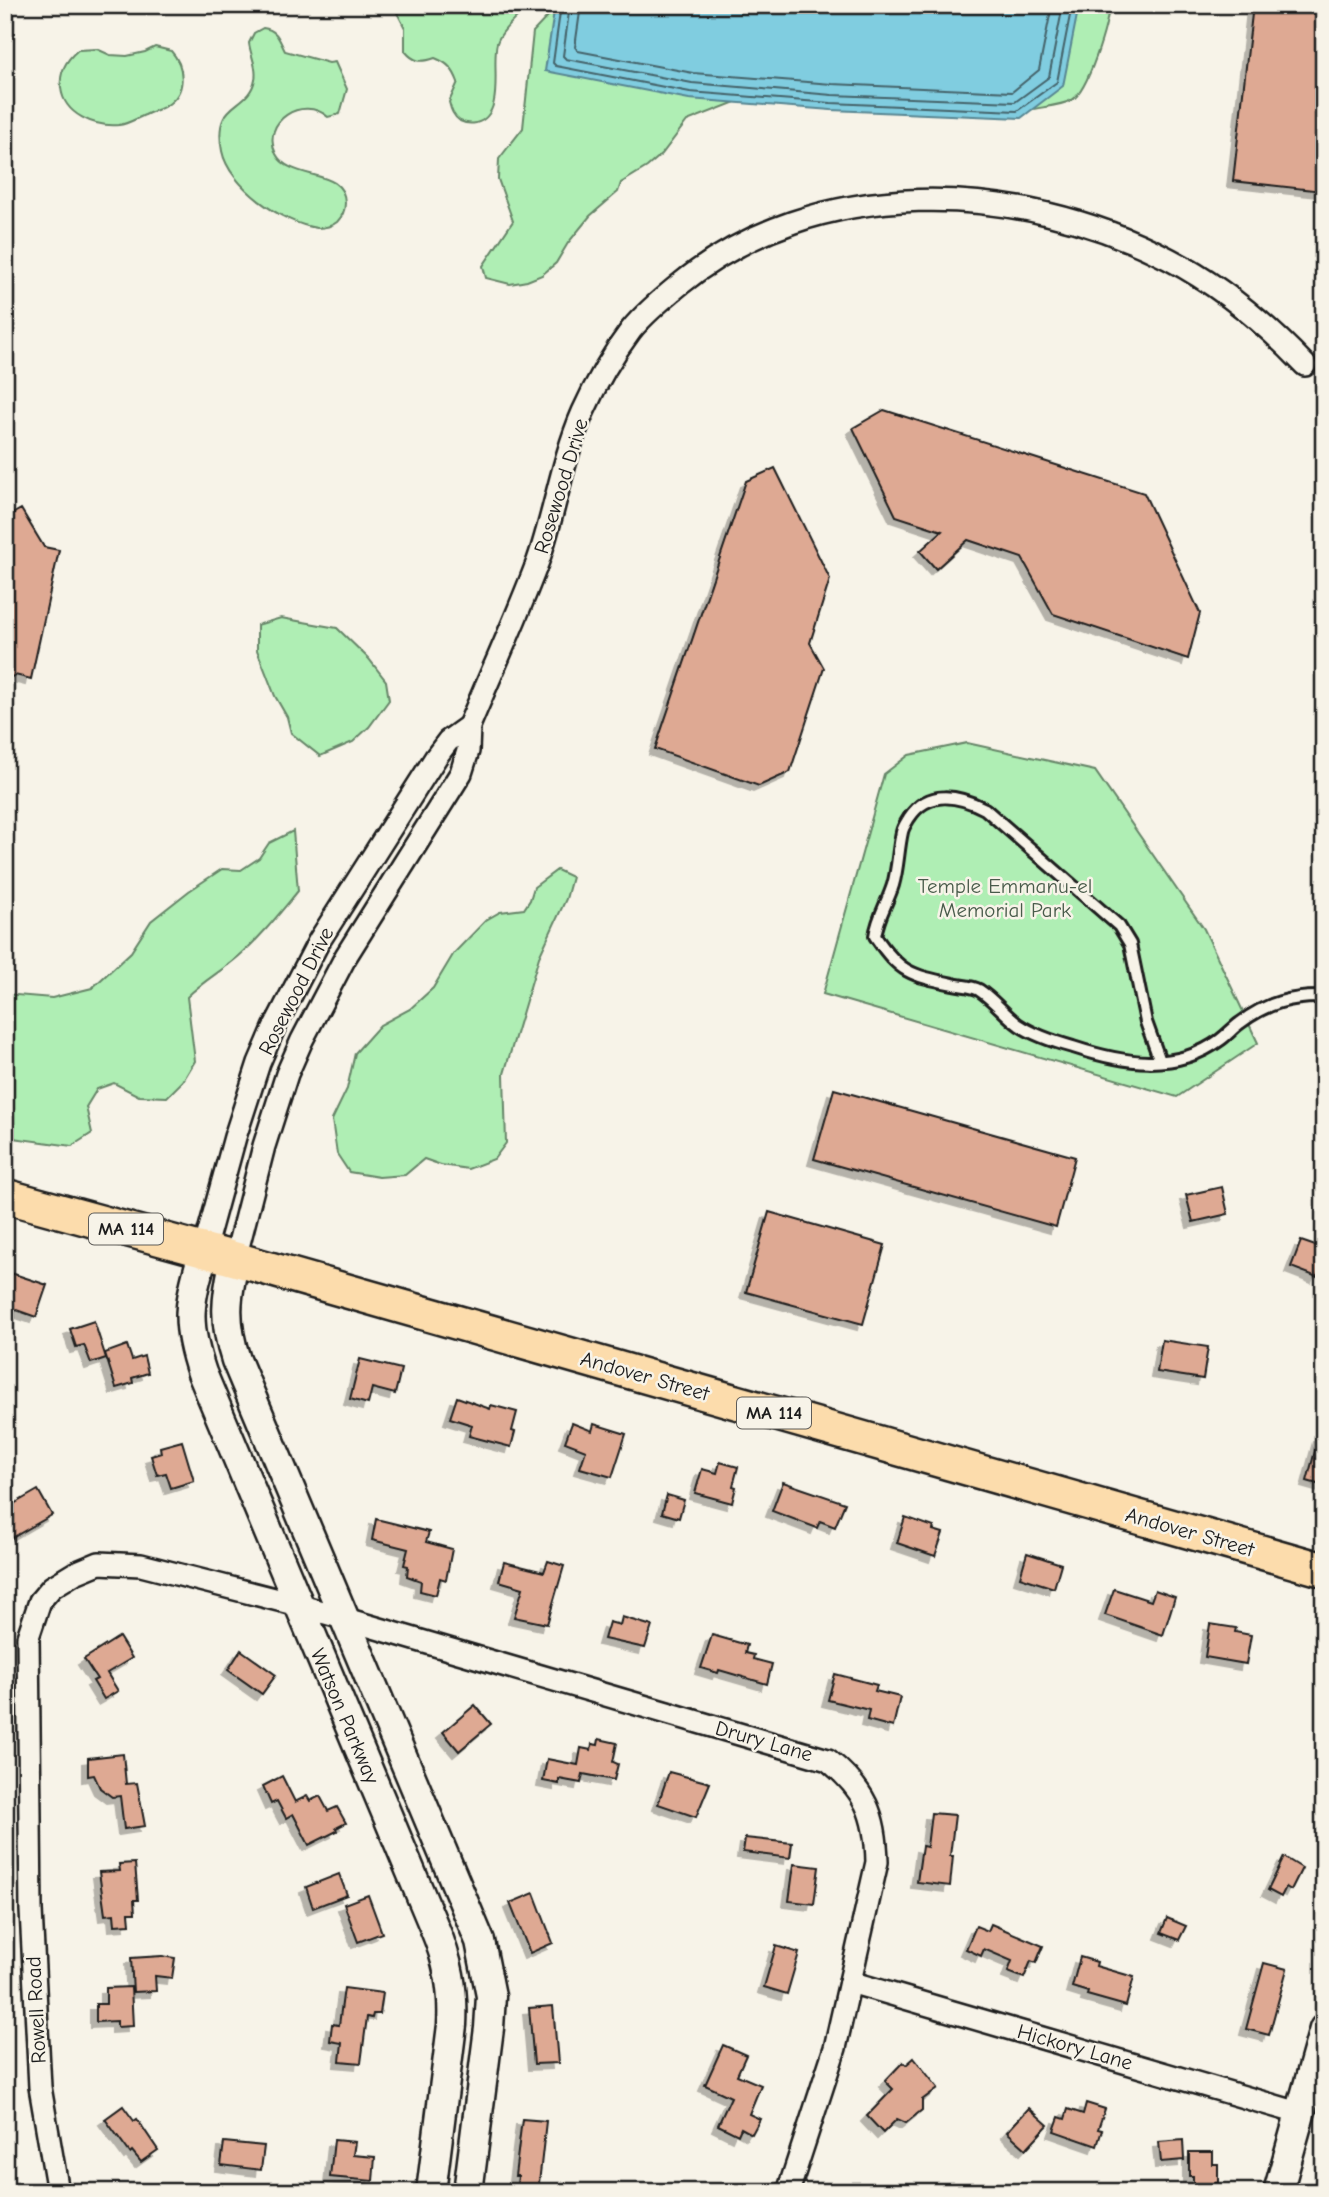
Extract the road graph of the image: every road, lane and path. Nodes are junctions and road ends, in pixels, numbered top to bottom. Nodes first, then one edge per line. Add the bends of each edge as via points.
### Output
1 (1305, 365) dead end
2 (469, 726) junction
3 (1324, 997) edge
4 (1160, 1061) junction
5 (5, 1196) edge
6 (219, 1255) junction
7 (1324, 1570) edge
8 (298, 1605) junction
9 (347, 1621) junction
10 (850, 1982) junction
11 (1324, 2029) edge
12 (1299, 2113) junction
13 (58, 2192) edge
14 (430, 2192) edge
15 (468, 2192) edge
16 (788, 2192) edge
17 (1278, 2192) edge

1 - 2 street, Rosewood Drive via 1274,332 1203,279 1125,240 1041,212 931,200 849,207 773,228 718,257 666,296 632,329 606,370 583,412 537,562
2 - 6 street, Rosewood Drive via 461,773 346,956 302,1041
2 - 6 street, Rosewood Drive via 436,757 319,941 274,1028 239,1125
3 - 4 lane via 1299,996 1265,1005 1202,1051
4 - 4 lane via 1137,1063 1103,1057 1056,1042 1021,1026 978,989 897,966 876,936 876,928 893,885 902,829 916,809 947,796 985,809 1119,926 1130,944 1146,1022
5 - 6 highway, Andover Street / MA 114
6 - 7 highway, Andover Street / MA 114
6 - 8 main road, Watson Parkway via 190,1300 194,1352
6 - 9 main road, Watson Parkway via 230,1342
8 - 9 street, Drury Lane
8 - 13 street, Rowell Road via 141,1565 99,1563 52,1587 36,1610 27,1657 31,1910 40,2087
8 - 14 main road, Watson Parkway via 440,1940 450,1976 453,2025
9 - 10 street, Drury Lane via 828,1760 859,1792 876,1835 874,1874
9 - 15 main road, Watson Parkway via 480,1941 487,1969 489,2028
10 - 12 street, Hickory Lane
10 - 16 street, Drury Lane via 835,2048
11 - 12 main road
12 - 17 main road

